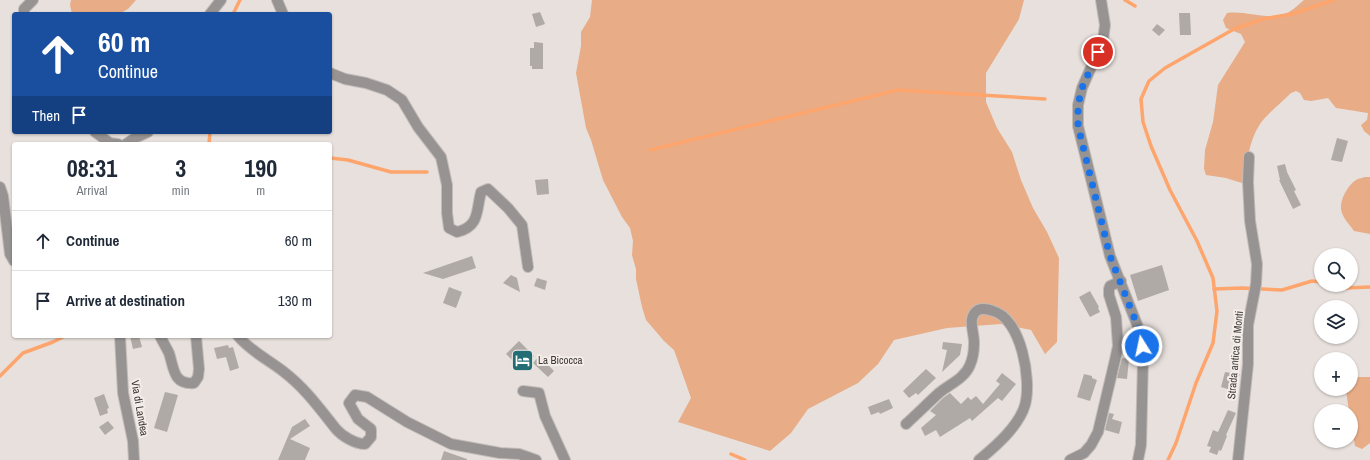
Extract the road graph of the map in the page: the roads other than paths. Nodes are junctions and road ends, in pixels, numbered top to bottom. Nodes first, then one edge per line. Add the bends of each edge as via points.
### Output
1 (33, 0) edge
2 (221, 0) edge
3 (277, 0) edge
4 (1101, 0) edge
5 (24, 12) edge
6 (212, 12) edge
7 (282, 12) edge
8 (332, 75) edge
9 (98, 134) edge
10 (144, 134) edge
11 (109, 142) edge
12 (130, 142) edge
13 (1249, 157) dead end
14 (0, 187) edge
15 (12, 258) edge
16 (528, 268) dead end
17 (1121, 281) junction
18 (120, 338) edge
19 (161, 338) edge
20 (196, 338) edge
21 (240, 338) edge
22 (523, 391) dead end
23 (906, 424) dead end
24 (134, 460) edge
25 (536, 460) edge
26 (565, 460) edge
27 (979, 460) edge
28 (1070, 460) edge
29 (1138, 460) edge
30 (1238, 460) edge

1 - 5 street
2 - 6 street
3 - 7 street
4 - 17 street via 1105,25 1103,40 1082,88 1078,105 1078,126 1110,256
8 - 16 street via 387,90 402,100 418,127 441,157 447,186 450,228 457,232 466,230 478,213 481,192 488,189 522,225
9 - 11 street
10 - 12 street
13 - 30 street, Strada antica di Monti via 1250,221 1257,264 1248,325 1248,364
14 - 15 street
17 - 28 street via 1109,289 1116,316 1118,346 1098,432 1084,453
17 - 29 street via 1140,332 1143,359 1141,445
18 - 24 street, Via di Landea via 123,393 133,441
19 - 20 street via 175,374 186,384 194,383 198,377
21 - 25 street via 244,344 285,373 307,393 338,431 358,444 365,444 371,437 371,429 358,419 349,403 355,395 367,397 407,422 451,444 519,454
22 - 26 street via 539,393 545,416
23 - 27 street via 968,370 973,359 975,343 973,315 984,309 998,312 1006,318 1019,339 1026,365 1025,404 1014,426

